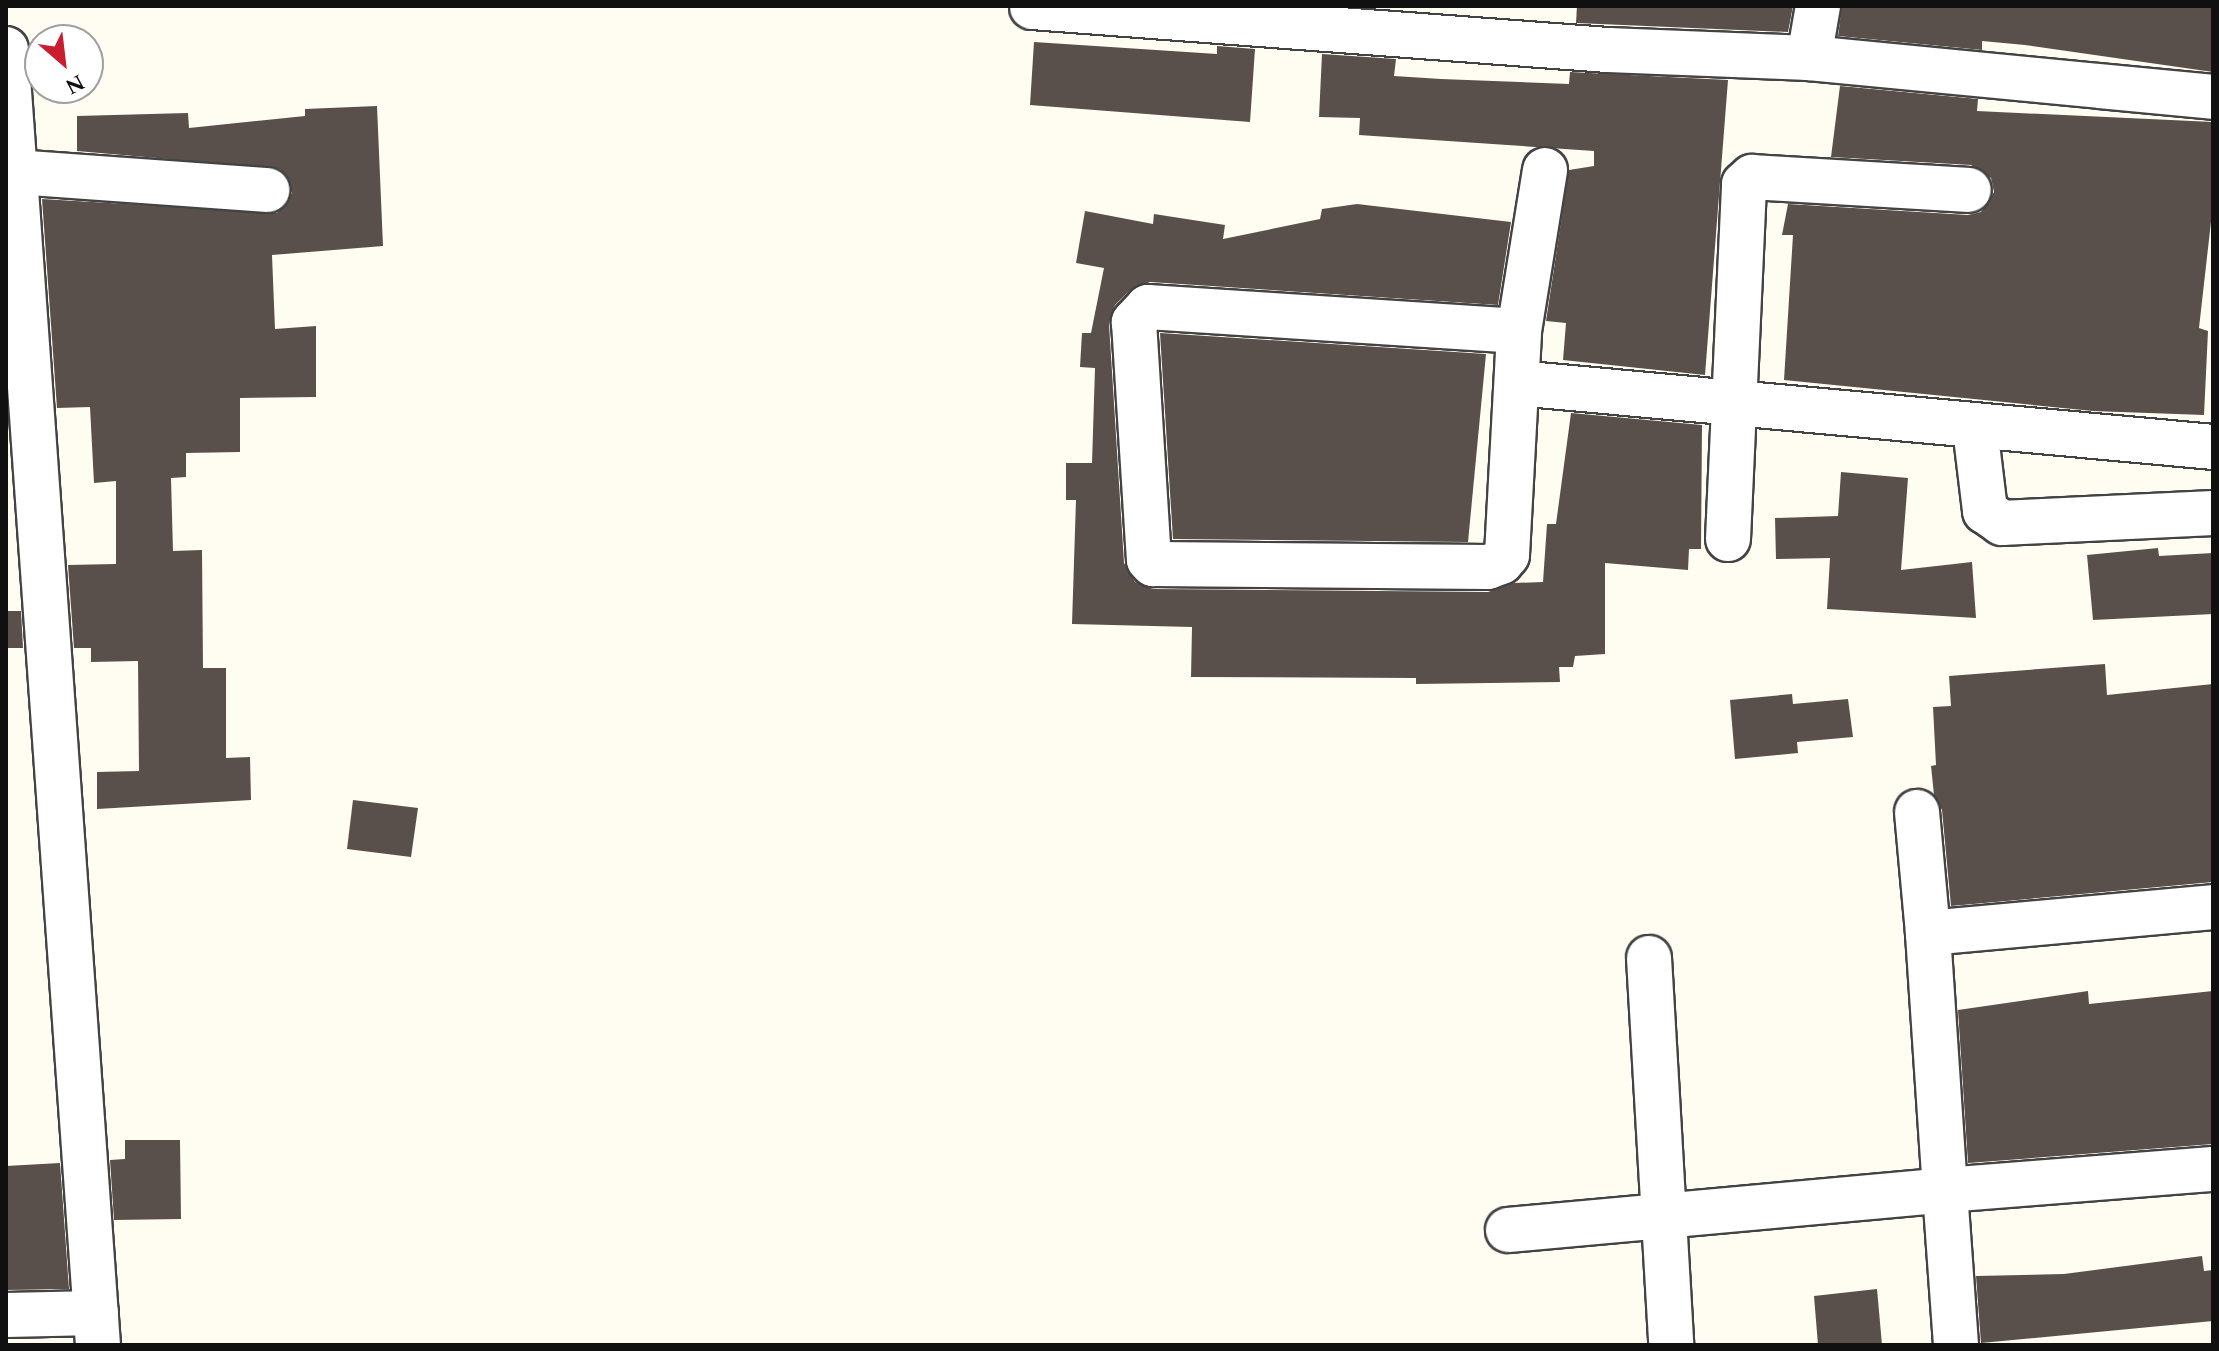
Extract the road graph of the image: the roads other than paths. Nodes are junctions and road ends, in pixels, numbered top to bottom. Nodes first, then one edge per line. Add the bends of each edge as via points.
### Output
1 (1818, 6) edge
2 (1032, 7) edge
3 (1284, 17) edge
4 (6, 49) edge
5 (1809, 58) junction
6 (2213, 97) edge
7 (11, 153) edge
8 (1545, 170) dead end
9 (267, 190) dead end
10 (1969, 190) dead end
11 (1519, 331) junction
12 (1517, 383) junction
13 (1731, 402) junction
14 (1975, 428) junction
15 (2213, 447) edge
16 (2213, 513) edge
17 (23, 534) edge
18 (1728, 539) dead end
19 (1917, 812) dead end
20 (2213, 907) edge
21 (1928, 933) junction
22 (1649, 958) dead end
23 (2213, 1169) edge
24 (1945, 1190) junction
25 (1661, 1217) junction
26 (1508, 1230) dead end
27 (6, 1315) edge
28 (97, 1329) edge
29 (1671, 1345) edge
30 (1956, 1345) edge

1 - 5 street
2 - 3 street
3 - 5 street
4 - 7 street
5 - 6 street
7 - 9 street
7 - 17 street
8 - 11 street
10 - 13 street via 1747,180
11 - 12 street
11 - 12 street via 1148,307 1134,322 1149,560 1494,566 1507,555
12 - 13 street
13 - 14 street
13 - 18 street
14 - 15 street
14 - 16 street via 1979,490 1985,511 2002,523
17 - 28 street
19 - 21 street
20 - 21 street
21 - 24 street
22 - 25 street
23 - 24 street
24 - 25 street
24 - 30 street
25 - 26 street
25 - 29 street
27 - 28 street

